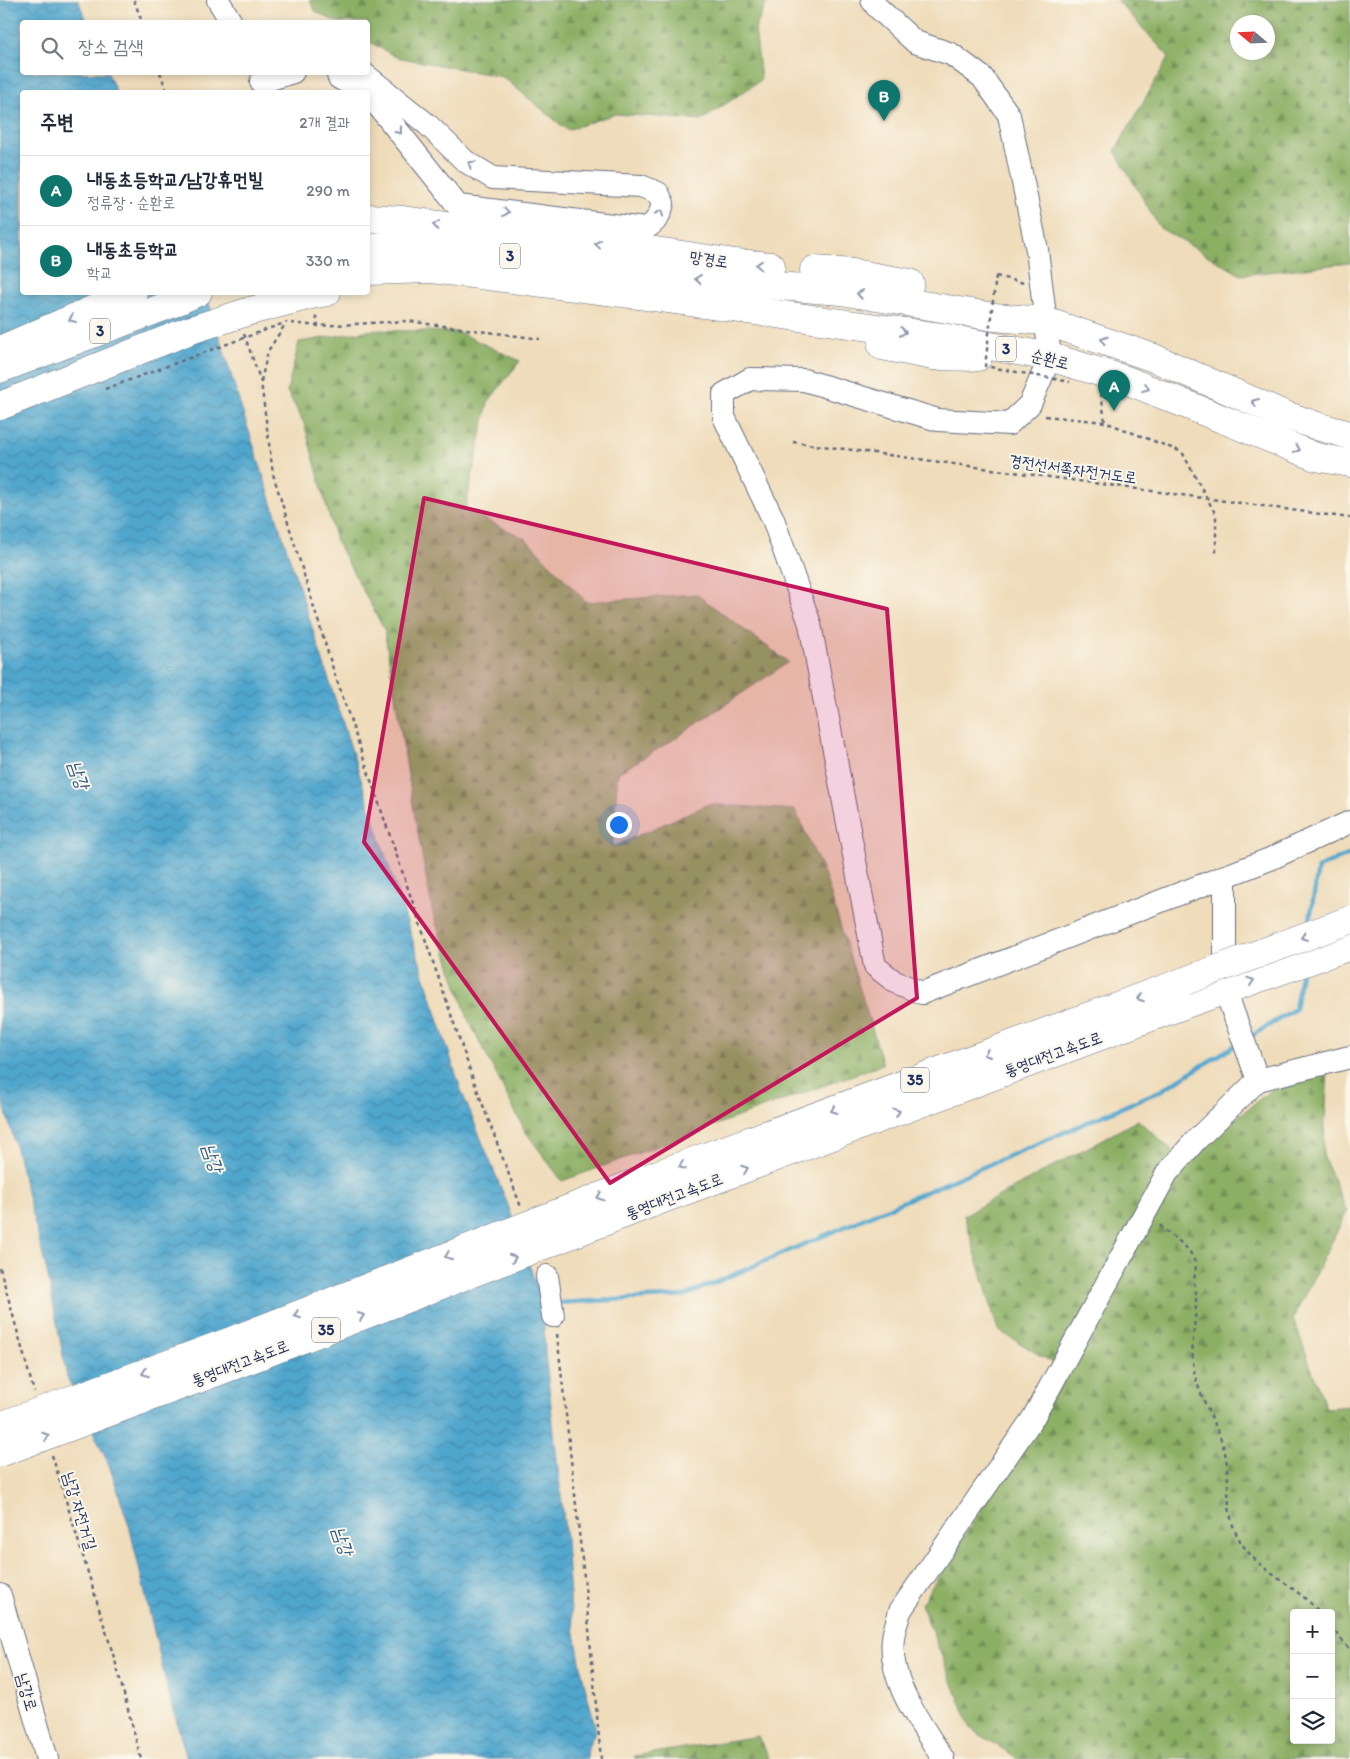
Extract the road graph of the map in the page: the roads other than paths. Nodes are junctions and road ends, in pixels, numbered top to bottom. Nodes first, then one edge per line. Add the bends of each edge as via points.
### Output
1 (218, 0) edge
2 (872, 0) edge
3 (229, 20) edge
4 (284, 75) edge
5 (293, 75) edge
6 (338, 75) edge
7 (366, 75) edge
8 (261, 82) edge
9 (286, 90) edge
10 (360, 90) edge
11 (370, 96) edge
12 (370, 218) edge
13 (370, 247) edge
14 (370, 271) edge
15 (650, 286) junction
16 (370, 287) edge
17 (126, 295) edge
18 (191, 295) edge
19 (308, 295) edge
20 (246, 310) edge
21 (1045, 321) junction
22 (0, 350) edge
23 (1050, 357) junction
24 (0, 368) edge
25 (0, 386) edge
26 (0, 406) edge
27 (1350, 435) edge
28 (1350, 463) edge
29 (1350, 822) edge
30 (1225, 876) junction
31 (1350, 920) edge
32 (1350, 946) edge
33 (1225, 990) junction
34 (1187, 992) junction
35 (1350, 1057) edge
36 (1258, 1080) junction
37 (648, 1192) junction
38 (547, 1276) dead end
39 (553, 1316) road end
40 (0, 1426) edge
41 (0, 1453) edge
42 (0, 1595) edge
43 (46, 1759) edge
44 (943, 1759) edge

1 - 3 street
2 - 21 street via 915,42 951,54 982,78 1010,115 1037,250
4 - 8 street
5 - 9 street
6 - 10 street
11 -> 7 street via 458,206 645,228 660,217 663,203 658,193 640,186 493,178 465,161 428,125
21 -> 12 main road, 망경로 via 999,299 853,273 735,263 630,247
13 - 15 main road, 3 via 425,245
14 - 15 main road, 3 via 432,269
21 -> 15 main road, 순환로 / 3 via 994,317 841,291
15 -> 23 main road, 순환로 / 3
16 - 23 main road via 444,285 793,328 933,356
17 -> 22 main road
18 - 24 main road, 3
19 - 20 main road
20 - 25 main road, 3
20 - 26 main road, bridge
21 - 23 street
27 -> 21 main road, 순환로 / 3 via 1285,415 1154,358
23 -> 28 main road, 순환로 / 3 via 1126,380 1316,457
23 - 30 street via 1030,404 1009,424 938,420 804,380 750,379 724,394 724,416 773,519 810,624 875,966 895,982 922,993
29 - 30 street
30 - 33 street
31 -> 34 main road, 통영대전고속도로 / 35, bridge
33 -> 32 main road, 통영대전고속도로 / 35
33 - 34 main road, 통영대전고속도로 / 35
33 - 36 street
34 - 37 main road, 통영대전고속도로 / 35
35 - 36 street
36 - 44 street via 1167,1173 1033,1418 900,1611 893,1637 893,1654 901,1688
37 -> 40 main road, 통영대전고속도로 / 35, bridge
41 -> 37 main road, 통영대전고속도로 / 35, bridge via 220,1371
38 - 39 street
42 - 43 street, 남강로

